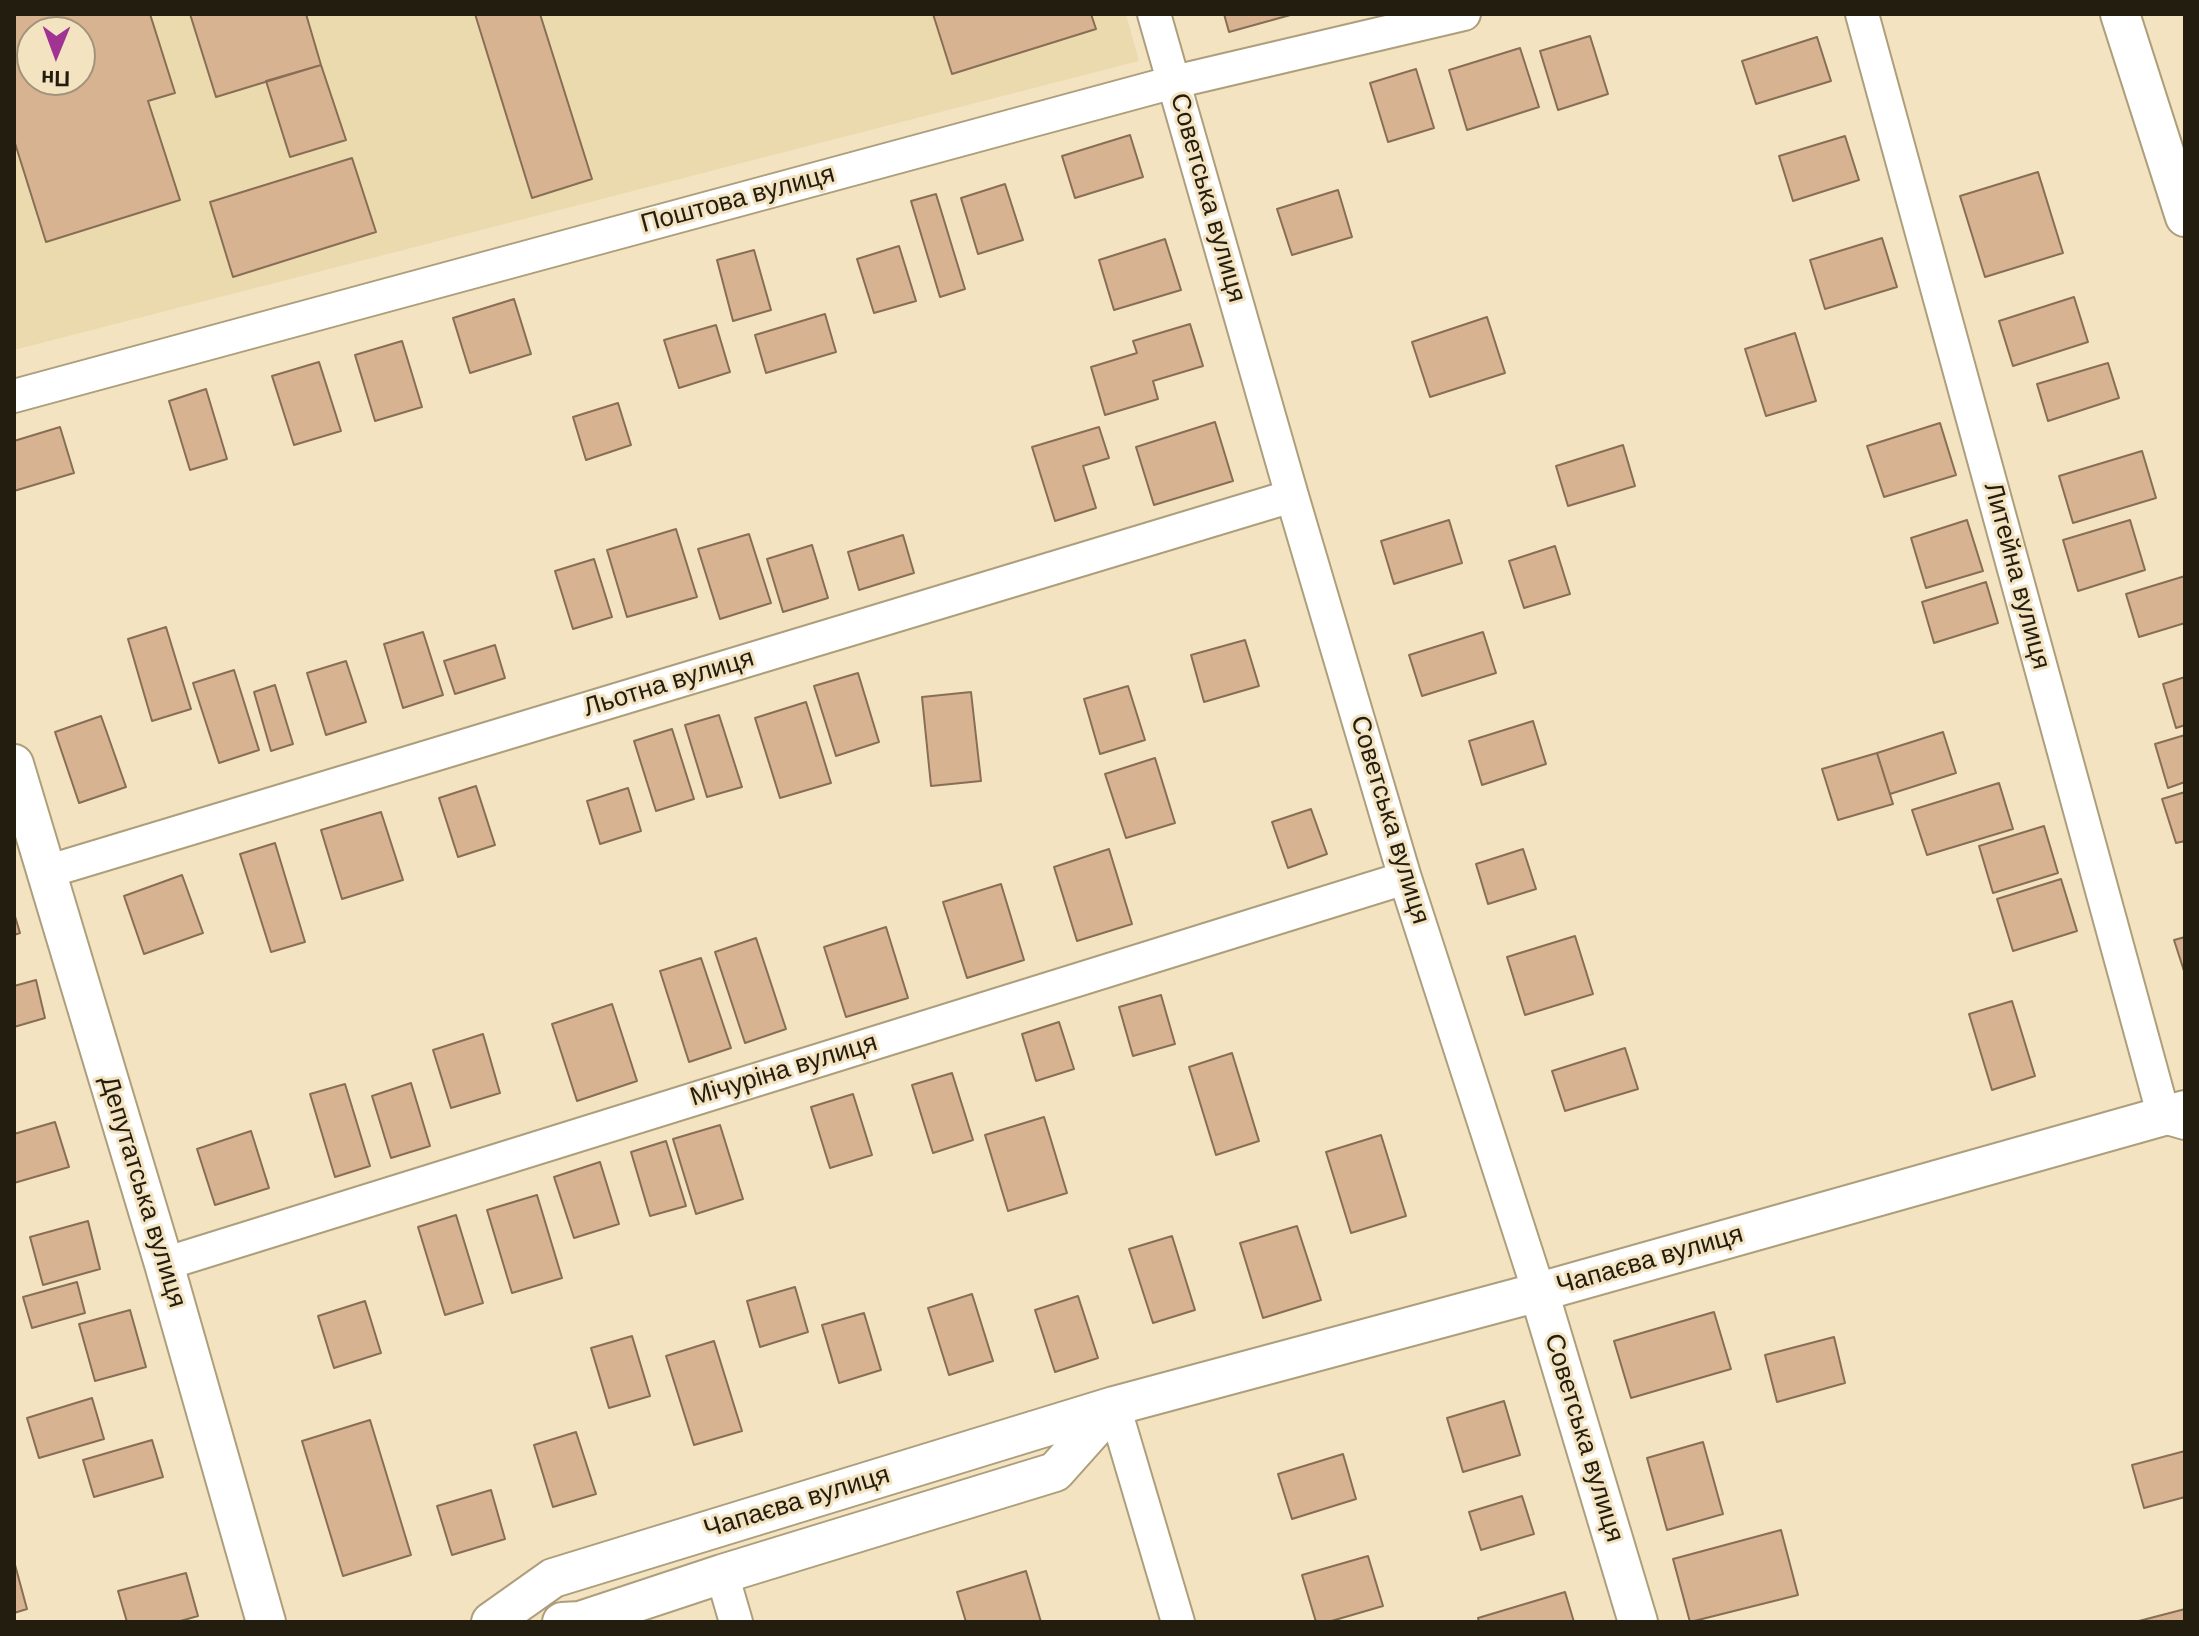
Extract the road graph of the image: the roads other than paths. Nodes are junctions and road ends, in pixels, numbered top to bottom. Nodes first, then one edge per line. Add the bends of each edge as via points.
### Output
1 (1154, 14) edge
2 (1464, 14) edge
3 (1862, 14) edge
4 (2120, 14) edge
5 (1174, 82) junction
6 (2185, 217) edge
7 (14, 396) edge
8 (1292, 496) junction
9 (14, 764) edge
10 (46, 872) junction
11 (1405, 878) junction
12 (2178, 1117) edge
13 (164, 1264) junction
14 (1539, 1292) junction
15 (1114, 1406) junction
16 (722, 1574) junction
17 (266, 1622) edge
18 (491, 1622) edge
19 (562, 1622) edge
20 (736, 1622) edge
21 (1178, 1622) edge
22 (1638, 1622) edge

1 - 5 street, Советська вулиця
2 - 5 street, Поштова вулиця
3 - 12 street, Литейна вулиця
4 - 6 street
5 - 7 street, Поштова вулиця
5 - 8 street, Советська вулиця
8 - 10 street, Льотна вулиця
8 - 11 street, Советська вулиця
9 - 10 street, Депутатська вулиця
10 - 13 street, Депутатська вулиця
11 - 13 street, Мічуріна вулиця
11 - 14 street, Советська вулиця
12 - 14 street, Чапаєва вулиця
13 - 17 street, Депутатська вулиця
14 - 15 street, Чапаєва вулиця
14 - 22 street, Советська вулиця
15 - 16 street, Чапаєва вулиця via 1055,1472
15 - 18 street, Чапаєва вулиця via 553,1578
15 - 21 street
16 - 19 street, Чапаєва вулиця via 580,1621
16 - 20 street

